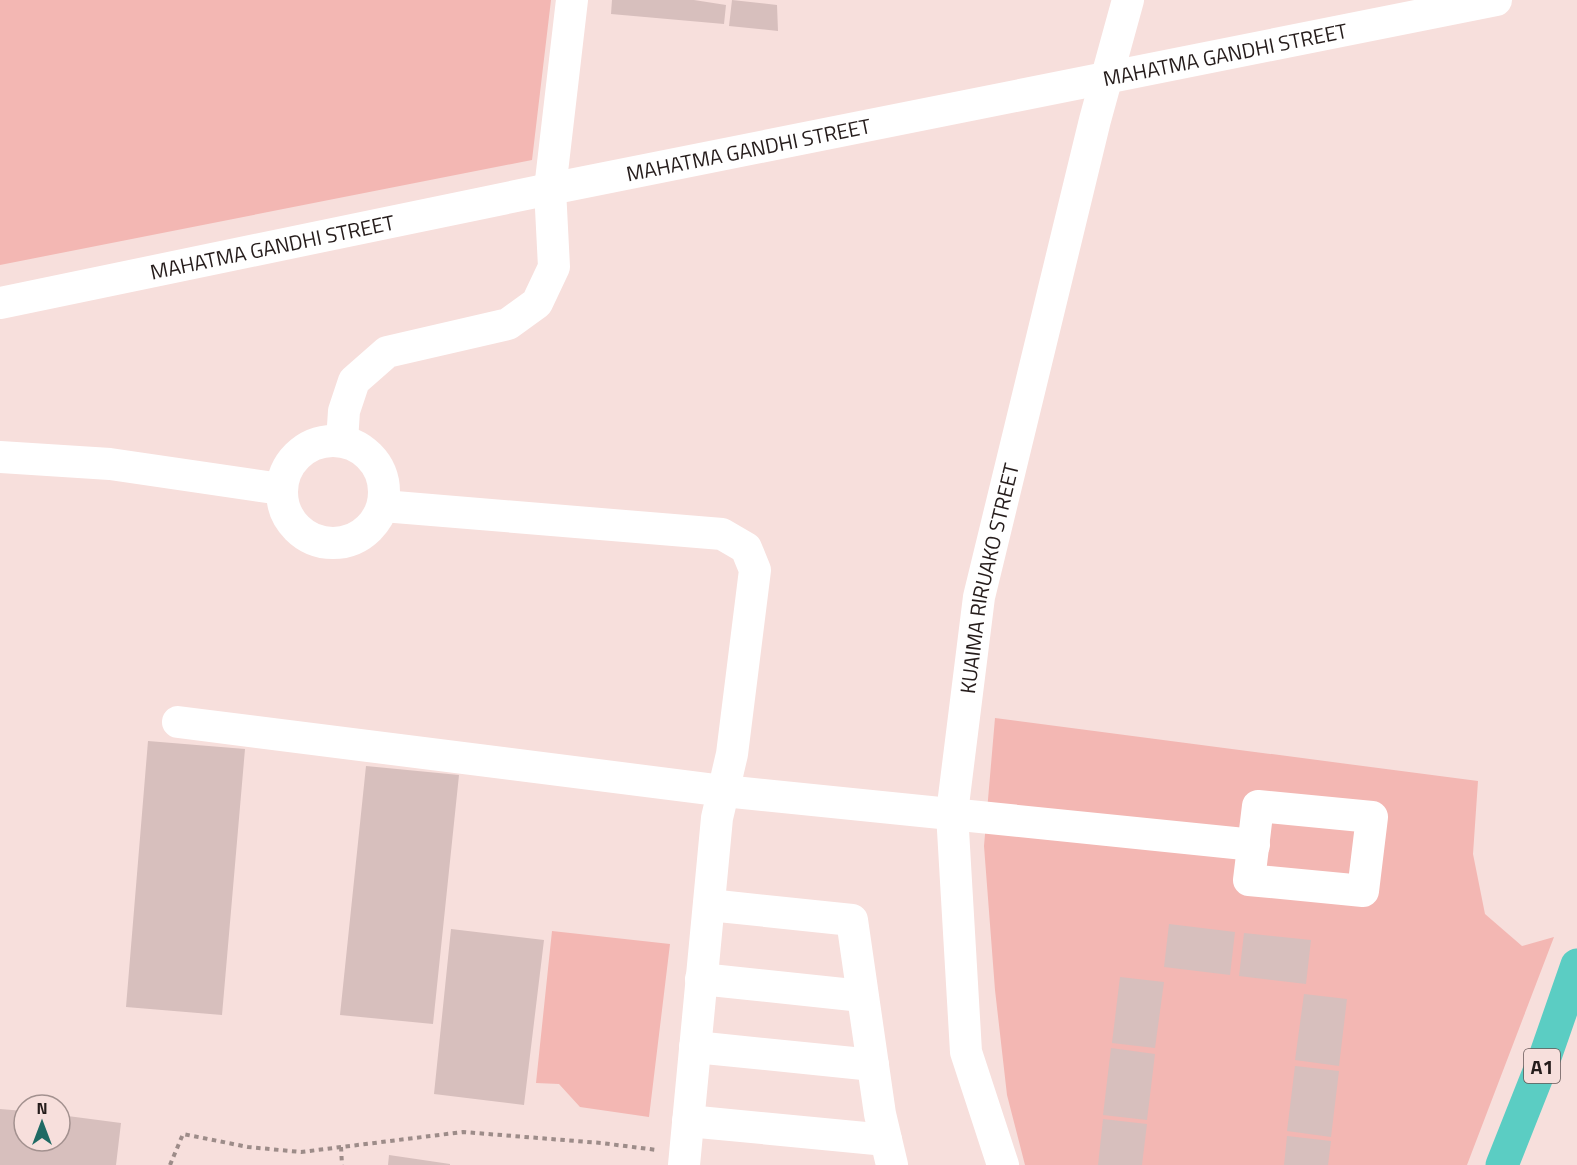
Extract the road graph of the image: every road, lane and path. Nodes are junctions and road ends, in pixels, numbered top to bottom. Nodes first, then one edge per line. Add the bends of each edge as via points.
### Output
1 (572, 0) edge
2 (1128, 0) edge
3 (1496, 0) edge
4 (550, 189) junction
5 (0, 303) edge
6 (342, 441) junction
7 (0, 457) edge
8 (281, 489) junction
9 (383, 506) junction
10 (178, 722) dead end
11 (724, 791) junction
12 (952, 813) junction
13 (1254, 845) dead end
14 (709, 905) junction
15 (1577, 965) edge
16 (701, 978) junction
17 (862, 996) junction
18 (695, 1047) junction
19 (873, 1065) junction
20 (688, 1121) junction
21 (341, 1148) junction
22 (889, 1153) edge
23 (684, 1159) edge
24 (170, 1165) edge
25 (342, 1165) edge
26 (1003, 1165) edge
27 (1502, 1165) edge

1 - 4 street
2 - 12 street, KUAIMA RIRUAKO STREET via 979,597
3 - 4 street, MAHATMA GANDHI STREET
4 - 5 street, MAHATMA GANDHI STREET
4 - 6 street via 554,267 537,303 508,324 387,352 354,381 344,411
6 - 8 street via 325,441 295,457 285,472
6 - 9 street via 372,457 385,489
7 - 8 street via 110,464
8 - 9 street via 290,521 316,541 333,544 365,533
9 - 11 street via 722,534 746,548 755,570
10 - 11 street
11 - 12 street
11 - 14 street via 717,818
12 - 13 street
12 - 26 street, KUAIMA RIRUAKO STREET via 966,1052
14 - 16 street
14 - 17 street via 852,920
15 - 27 highway, A1
16 - 17 street
16 - 18 street
17 - 19 street
18 - 19 street
18 - 20 street
19 - 22 street
20 - 22 street
20 - 23 street
21 - 23 path via 463,1132 601,1143
21 - 24 path via 301,1152 248,1147 183,1134
21 - 25 path

